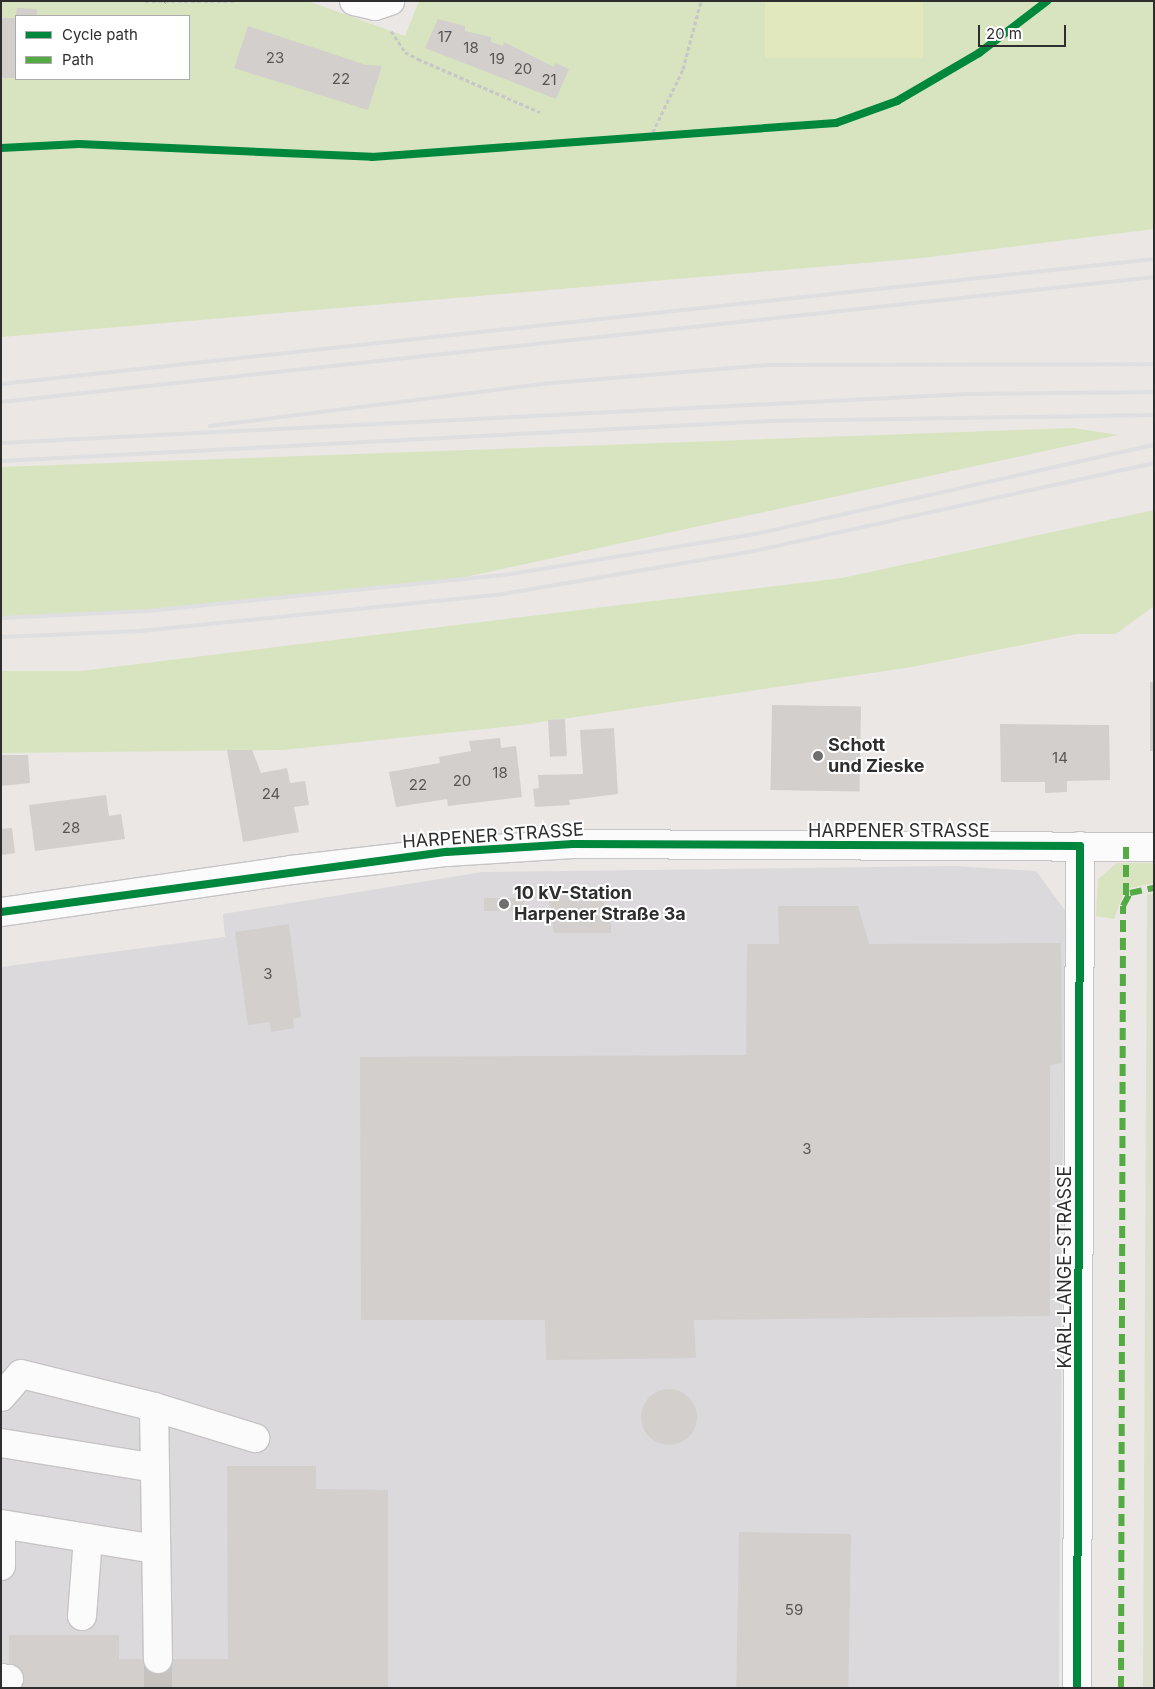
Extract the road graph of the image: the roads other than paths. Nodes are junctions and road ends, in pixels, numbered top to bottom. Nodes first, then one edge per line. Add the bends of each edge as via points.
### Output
1 (354, 1) edge
2 (386, 3) edge
3 (1080, 846) junction
4 (1154, 847) edge
5 (1, 912) edge
6 (1, 1397) edge
7 (154, 1407) junction
8 (255, 1438) dead end
9 (1, 1443) edge
10 (155, 1468) junction
11 (1, 1524) edge
12 (88, 1538) junction
13 (1, 1542) edge
14 (156, 1549) junction
15 (1, 1566) edge
16 (82, 1616) dead end
17 (158, 1658) tunnel mouth
18 (1077, 1688) edge

1 - 2 street
3 - 4 street, HARPENER STRASSE
3 - 5 street, HARPENER STRASSE via 573,844 456,851
3 - 18 street, KARL-LANGE-STRASSE
6 - 7 street via 21,1374
7 - 8 street
7 - 10 street
9 - 10 street
10 - 14 street
11 - 12 street
12 - 14 street
12 - 16 street
13 - 15 street
14 - 17 street

